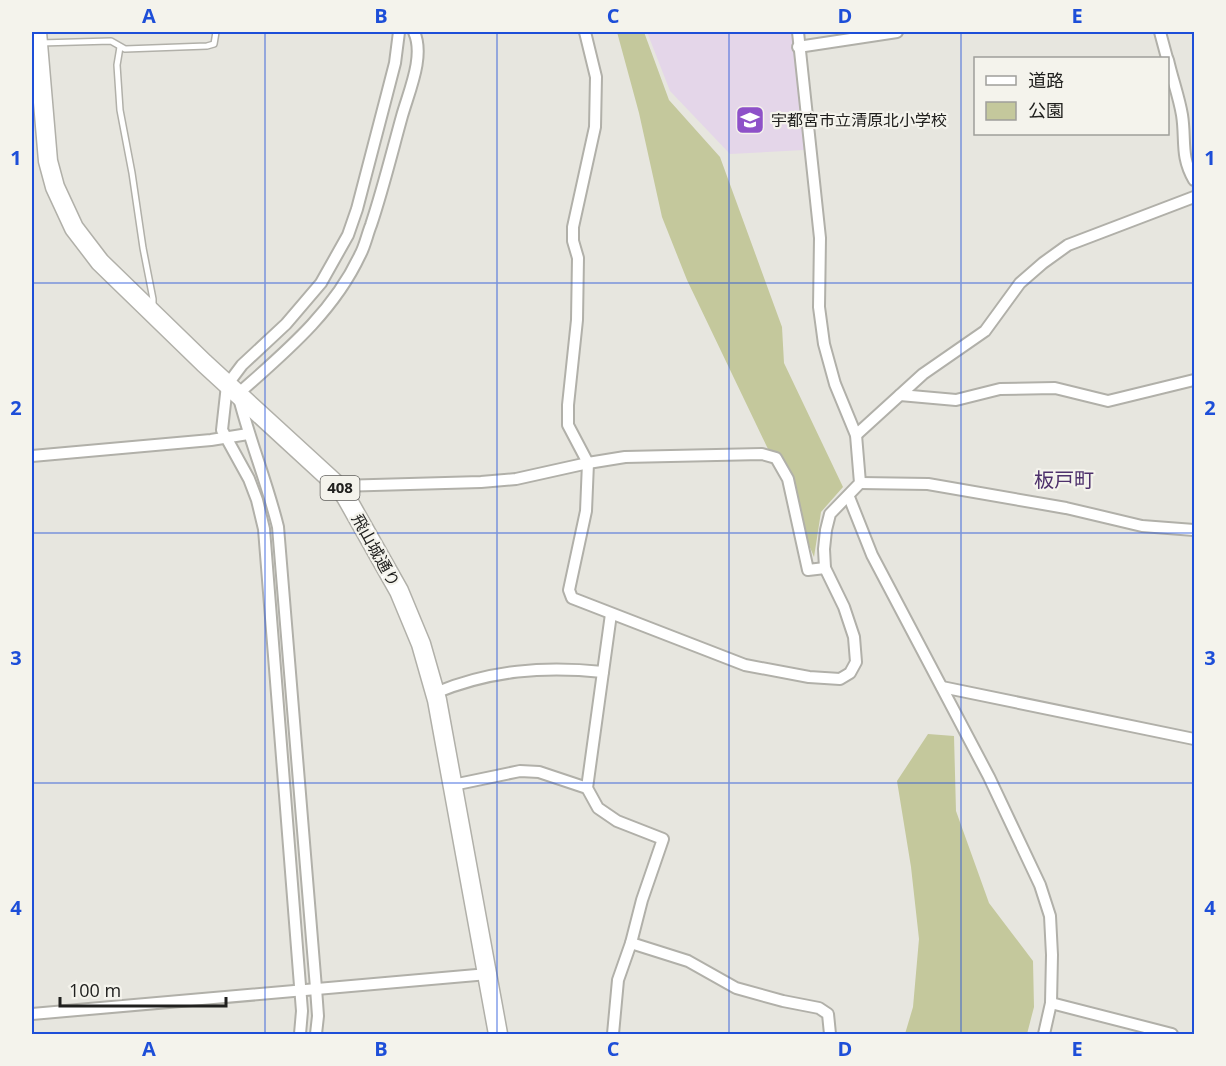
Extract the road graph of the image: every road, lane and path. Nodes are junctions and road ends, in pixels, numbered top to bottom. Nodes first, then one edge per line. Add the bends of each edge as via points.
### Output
1 (216, 32) edge
2 (399, 32) edge
3 (414, 32) edge
4 (585, 32) edge
5 (798, 32) edge
6 (897, 32) edge
7 (1160, 32) edge
8 (38, 37) edge
9 (120, 47) junction
10 (798, 47) junction
11 (1166, 57) edge
12 (1169, 67) edge
13 (1194, 180) edge
14 (1194, 197) edge
15 (152, 312) junction
16 (1194, 380) edge
17 (232, 389) junction
18 (900, 395) junction
19 (248, 434) junction
20 (856, 435) junction
21 (226, 436) junction
22 (32, 456) edge
23 (588, 463) junction
24 (860, 483) junction
25 (338, 486) junction
26 (849, 497) junction
27 (1194, 530) edge
28 (825, 568) junction
29 (611, 614) junction
30 (603, 672) junction
31 (942, 687) junction
32 (435, 693) junction
33 (1194, 739) edge
34 (453, 785) junction
35 (587, 788) junction
36 (631, 943) junction
37 (488, 974) junction
38 (316, 988) junction
39 (300, 990) junction
40 (1051, 1003) junction
41 (32, 1014) edge
42 (300, 1035) edge
43 (316, 1035) edge
44 (498, 1035) edge
45 (613, 1035) edge
46 (830, 1035) edge
47 (1044, 1035) edge
48 (1172, 1035) edge

1 - 9 lane via 214,44 207,46
2 - 17 street via 395,63 348,235 321,283 286,324 242,365
3 - 17 street via 414,71 361,255 340,290 302,336
4 - 23 street via 596,77 596,127 573,227 578,258 577,320 568,425
5 - 10 street
6 - 10 street
7 - 11 street
8 - 9 lane via 111,41
8 - 15 highway, 飛山城通り / 408 via 48,161 55,187 74,228 99,262
9 - 15 lane via 120,110 153,299
10 - 20 street via 820,238 819,307 824,344
12 - 13 street via 1182,116 1183,152
14 - 18 street via 1068,245 1020,283 985,331
15 - 17 highway, 飛山城通り / 408
16 - 18 street via 1108,401 1055,388 1000,389 956,400
17 - 19 street
17 - 21 street via 222,430
17 - 25 highway, 飛山城通り / 408
18 - 20 street
19 - 21 street
19 - 38 street via 278,526
20 - 24 street
21 - 22 street
21 - 39 street via 249,479 264,529
23 - 25 street via 516,479
23 - 28 street via 625,457 734,454 776,458 788,479 808,570
23 - 29 street via 586,511 568,590 572,598
24 - 26 street
24 - 27 street via 928,484 1066,508 1142,526
25 - 32 highway, 飛山城通り / 408 via 399,591 422,644
26 - 28 street via 830,514
26 - 31 street via 872,555
28 - 29 street via 854,637 856,663 840,679 746,665
29 - 30 street
30 - 32 street via 545,668 485,676
30 - 35 street
31 - 33 street
31 - 40 street via 1040,885 1050,916
32 - 34 highway, 飛山城通り / 408
34 - 35 street via 520,771 539,772
34 - 37 highway, 飛山城通り / 408
35 - 36 street via 598,808 617,821 663,839
36 - 45 street via 618,980
36 - 46 street via 688,961 736,988 819,1008 828,1014
37 - 38 street
37 - 44 highway, 飛山城通り / 408
38 - 39 street
38 - 43 street
39 - 41 street
39 - 42 street
40 - 47 street
40 - 48 street

